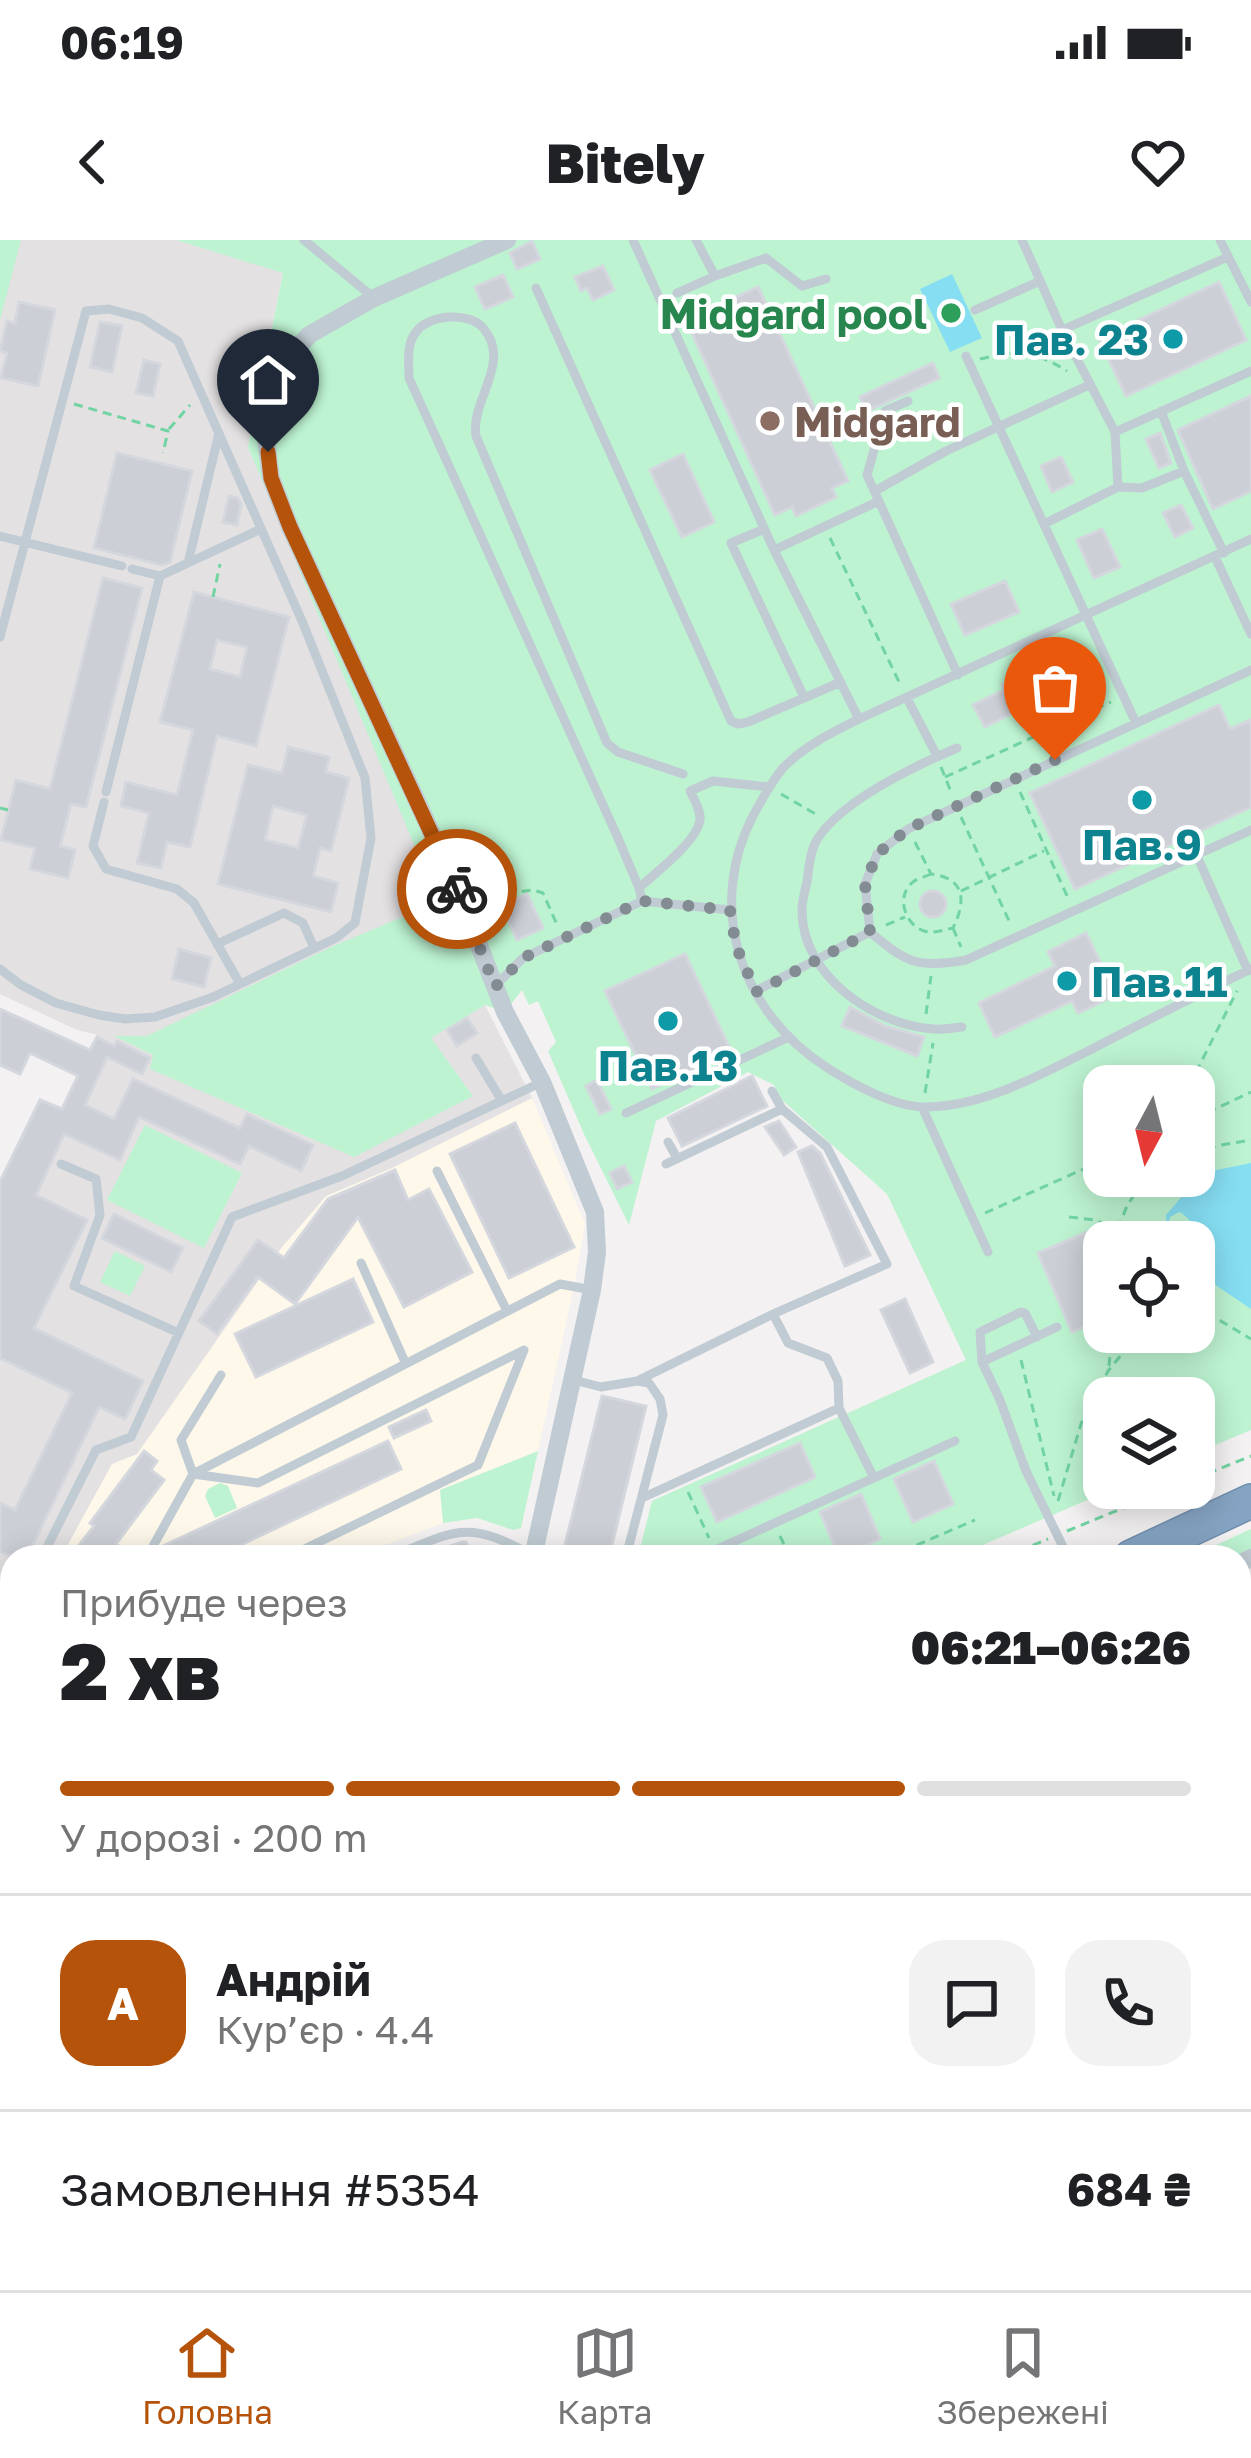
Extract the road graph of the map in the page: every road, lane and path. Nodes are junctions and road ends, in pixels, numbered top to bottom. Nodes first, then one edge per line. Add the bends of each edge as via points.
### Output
1 (304, 240) edge
2 (507, 240) edge
3 (633, 240) edge
4 (696, 240) edge
5 (1022, 240) edge
6 (1220, 240) edge
7 (1228, 257) junction
8 (1235, 271) junction
9 (716, 276) junction
10 (1251, 276) edge
11 (826, 279) dead end
12 (1040, 281) junction
13 (536, 288) dead end
14 (677, 293) dead end
15 (374, 298) junction
16 (1251, 302) edge
17 (975, 310) dead end
18 (1062, 330) junction
19 (967, 359) joint
20 (1251, 371) edge
21 (1089, 385) junction
22 (202, 392) junction
23 (61, 400) junction
24 (908, 401) dead end
25 (1161, 411) junction
26 (999, 428) junction
27 (168, 431) junction
28 (1115, 432) junction
29 (219, 433) junction
30 (163, 453) dead end
31 (1184, 471) junction
32 (1118, 488) junction
33 (876, 496) junction
34 (1044, 524) junction
35 (825, 526) junction
36 (261, 529) junction
37 (764, 529) junction
38 (0, 536) edge
39 (1251, 539) edge
40 (24, 542) junction
41 (223, 546) junction
42 (774, 550) junction
43 (1219, 555) junction
44 (188, 563) junction
45 (160, 575) junction
46 (213, 597) dead end
47 (1087, 615) junction
48 (1251, 634) edge
49 (0, 637) edge
50 (1251, 670) edge
51 (958, 675) junction
52 (841, 682) junction
53 (1123, 696) junction
54 (804, 698) junction
55 (907, 698) junction
56 (859, 719) junction
57 (1136, 723) junction
58 (957, 748) dead end
59 (937, 756) junction
60 (683, 774) dead end
61 (945, 777) junction
62 (1014, 779) junction
63 (769, 787) junction
64 (956, 806) junction
65 (0, 808) edge
66 (8, 810) dead end
67 (830, 823) junction
68 (908, 829) junction
69 (1251, 830) edge
70 (1046, 850) junction
71 (1197, 856) junction
72 (931, 874) junction
73 (989, 877) junction
74 (639, 888) junction
75 (458, 892) junction
76 (959, 892) junction
77 (642, 901) junction
78 (730, 910) junction
79 (1073, 910) junction
80 (906, 916) junction
81 (953, 928) junction
82 (870, 932) junction
83 (1016, 935) junction
84 (563, 939) junction
85 (217, 944) junction
86 (314, 948) junction
87 (816, 960) junction
88 (966, 960) junction
89 (933, 965) junction
90 (0, 969) edge
91 (1249, 970) edge
92 (240, 984) junction
93 (495, 987) junction
94 (756, 992) junction
95 (962, 1027) dead end
96 (930, 1028) junction
97 (789, 1037) junction
98 (476, 1058) dead end
99 (1200, 1065) edge
100 (542, 1082) junction
101 (772, 1091) dead end
102 (1251, 1092) edge
103 (502, 1101) junction
104 (922, 1108) junction
105 (782, 1109) junction
106 (1215, 1109) edge
107 (626, 1113) dead end
108 (1251, 1140) edge
109 (668, 1142) dead end
110 (1215, 1146) edge
111 (677, 1158) junction
112 (61, 1164) dead end
113 (666, 1164) dead end
114 (1083, 1169) edge
115 (437, 1171) dead end
116 (1069, 1217) dead end
117 (972, 1218) junction
118 (1097, 1221) edge
119 (988, 1252) dead end
120 (361, 1263) dead end
121 (592, 1290) junction
122 (507, 1311) junction
123 (773, 1314) junction
124 (1215, 1318) edge
125 (1057, 1328) dead end
126 (179, 1334) junction
127 (1037, 1337) junction
128 (1251, 1339) edge
129 (1018, 1346) junction
130 (1110, 1353) edge
131 (1122, 1353) edge
132 (405, 1362) junction
133 (982, 1362) junction
134 (1108, 1371) junction
135 (221, 1375) dead end
136 (572, 1379) junction
137 (638, 1381) junction
138 (839, 1408) junction
139 (955, 1441) dead end
140 (1251, 1456) edge
141 (1215, 1471) edge
142 (193, 1474) junction
143 (874, 1478) junction
144 (682, 1479) junction
145 (641, 1498) junction
146 (1251, 1501) edge
147 (1121, 1509) edge
148 (974, 1520) dead end
149 (774, 1523) junction
150 (1057, 1535) junction
151 (48, 1545) edge
152 (153, 1545) edge
153 (313, 1545) edge
154 (422, 1545) edge
155 (514, 1545) edge
156 (535, 1545) edge
157 (629, 1545) edge
158 (713, 1545) edge
159 (726, 1545) edge
160 (784, 1545) edge
161 (917, 1545) edge
162 (1033, 1545) edge
163 (1062, 1545) edge
164 (1157, 1545) edge

1 - 15 lane
2 - 15 street
3 - 37 lane
4 - 9 lane
5 - 12 lane
6 - 7 lane
7 - 8 lane
7 - 18 lane
8 - 10 lane
8 - 16 lane
9 - 11 lane via 766,258 802,286
9 - 14 lane
12 - 17 lane
12 - 18 lane
13 - 54 lane via 728,717 748,722
15 - 75 street via 310,334 276,373 264,425 271,478
18 - 21 lane
19 - 21 path via 1025,352
19 - 26 lane
20 - 25 lane
21 - 26 lane
21 - 28 lane
22 - 23 lane via 178,341 142,318 86,311
22 - 27 path
22 - 29 lane
23 - 27 path
23 - 40 lane
24 - 33 lane via 885,411 867,475
25 - 28 lane
25 - 31 lane
26 - 33 lane
26 - 34 lane
27 - 30 path
28 - 32 lane
29 - 36 lane
29 - 44 lane
31 - 32 lane
31 - 43 lane
32 - 34 lane
33 - 35 lane
33 - 51 lane
34 - 47 lane
35 - 42 lane
35 - 55 path
36 - 41 lane
36 - 86 lane via 365,778 371,838 355,923
37 - 42 lane
37 - 54 lane via 731,543
38 - 40 lane
39 - 43 lane
40 - 45 lane
40 - 49 lane
41 - 44 lane
41 - 46 path
42 - 52 lane
43 - 47 lane
43 - 48 lane
44 - 45 lane
45 - 85 lane via 92,846 106,869 177,889
47 - 51 lane
47 - 53 lane
50 - 57 lane
51 - 55 lane
52 - 54 lane
52 - 56 lane
53 - 57 lane
53 - 61 path
55 - 56 lane
55 - 59 lane
56 - 63 lane via 803,751
57 - 62 lane
58 - 59 lane
59 - 61 path
59 - 67 lane
60 - 74 lane via 607,742 476,436 473,421 494,363 483,327 462,317 423,326 413,334 409,378
61 - 64 path
62 - 64 lane
62 - 70 path
63 - 67 path
63 - 74 lane via 713,781 690,791 696,828
63 - 78 lane via 738,852
64 - 68 lane
64 - 73 path
65 - 66 path
67 - 87 lane via 815,841 802,911
68 - 72 path
68 - 82 lane via 877,854 865,884
69 - 71 lane
70 - 73 path
70 - 79 path
71 - 79 lane
71 - 91 lane
72 - 76 path
72 - 80 path via 907,890
73 - 76 path
73 - 83 path
74 - 77 lane
75 - 84 path via 543,892
75 - 93 street
76 - 81 path
77 - 78 lane
77 - 84 lane
78 - 94 lane
79 - 83 lane
80 - 81 path via 928,932
80 - 82 path
81 - 88 path
82 - 87 lane
82 - 89 lane via 901,958
83 - 88 lane
84 - 93 lane via 523,958
85 - 86 lane via 284,913 303,923
85 - 92 lane
86 - 92 lane
87 - 94 lane
87 - 96 lane via 866,1007
88 - 89 lane
89 - 96 path
90 - 92 lane via 56,1003 125,1019 155,1017
91 - 99 path
91 - 104 lane via 1021,1084
93 - 100 street
94 - 97 lane
95 - 96 lane
96 - 104 path
97 - 104 lane via 843,1078
97 - 107 lane
98 - 103 lane
100 - 103 lane
100 - 121 street via 595,1212
101 - 105 lane
102 - 106 path
103 - 126 lane via 343,1176 232,1217
104 - 117 lane
105 - 111 lane
105 - 123 lane via 827,1147 887,1264
108 - 110 path
109 - 111 lane
111 - 113 lane
112 - 126 lane via 96,1179 100,1215 74,1286
114 - 117 path
115 - 122 lane
116 - 118 path
117 - 119 lane
120 - 132 lane
121 - 122 lane via 560,1284
121 - 136 street
122 - 132 lane
123 - 137 lane
123 - 138 lane via 788,1343 827,1358
124 - 128 path
125 - 127 lane
126 - 151 lane via 130,1437 96,1450
127 - 129 lane
127 - 133 lane via 1021,1312 980,1332
129 - 133 lane
129 - 134 path via 1056,1506 1081,1424
130 - 134 path
131 - 134 path
132 - 142 lane
133 - 150 lane
135 - 142 lane via 181,1440
136 - 137 lane via 601,1387
136 - 156 street
137 - 145 lane via 649,1383 663,1414
138 - 143 lane
138 - 144 lane
139 - 143 lane
140 - 141 path
142 - 152 lane
142 - 153 lane via 258,1483 524,1350 478,1465
143 - 149 lane
144 - 145 lane
144 - 158 path
145 - 157 lane
146 - 164 highway
147 - 150 path
148 - 161 path
149 - 159 lane
149 - 160 path
150 - 162 path
150 - 163 lane
154 - 155 lane via 482,1532

